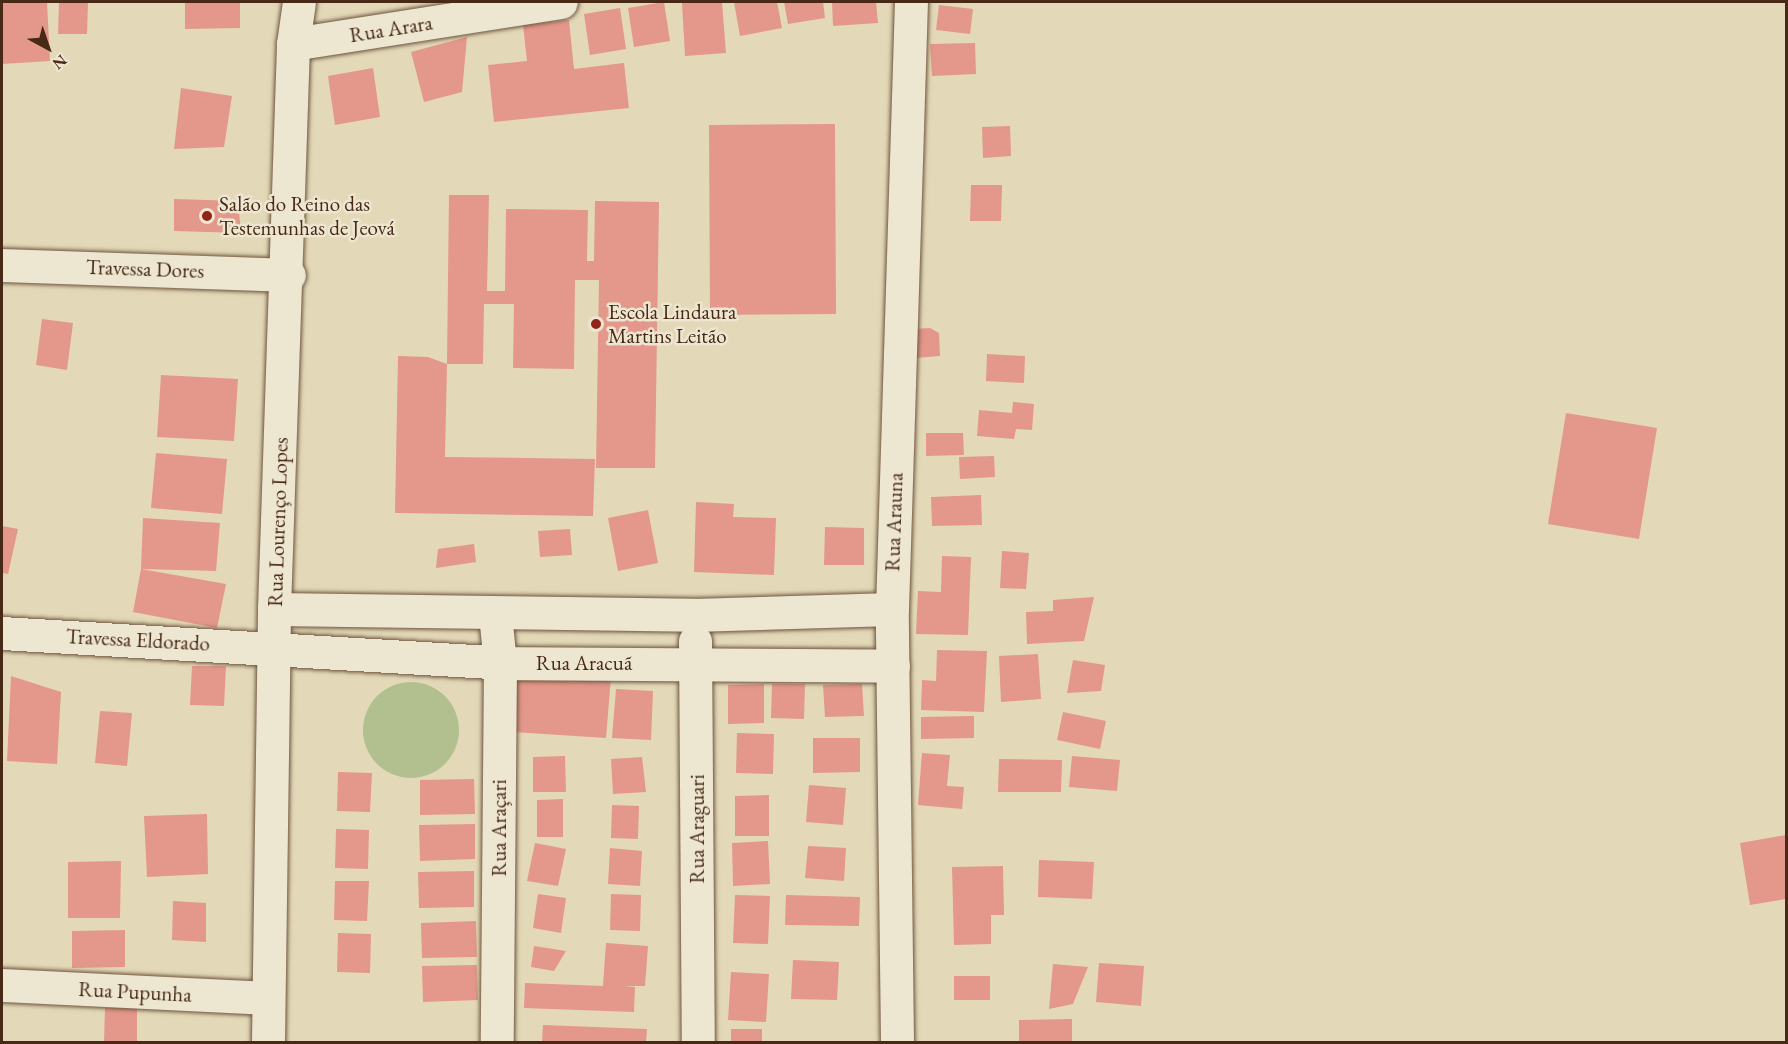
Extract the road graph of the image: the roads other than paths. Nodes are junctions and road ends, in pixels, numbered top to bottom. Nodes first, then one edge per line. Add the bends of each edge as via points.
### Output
1 (299, 2) edge
2 (561, 2) edge
3 (911, 2) edge
4 (293, 44) junction
5 (2, 265) edge
6 (289, 275) junction
7 (274, 609) junction
8 (892, 609) junction
9 (495, 614) junction
10 (693, 615) junction
11 (2, 633) edge
12 (275, 647) junction
13 (696, 662) junction
14 (500, 663) junction
15 (893, 666) junction
16 (2, 985) edge
17 (268, 998) junction
18 (268, 1042) edge
19 (497, 1042) edge
20 (698, 1042) edge
21 (897, 1042) edge

1 - 4 street, Rua Lourenço Lopes
2 - 4 street, Rua Arara
3 - 8 street, Rua Arauna
4 - 6 street, Rua Lourenço Lopes
5 - 6 street, Travessa Dores
6 - 7 street, Rua Lourenço Lopes
7 - 9 street
7 - 12 street, Rua Lourenço Lopes
8 - 10 street
8 - 15 street, Rua Arauna
9 - 10 street
9 - 14 street, Rua Araçari
10 - 13 street, Rua Araguari
11 - 12 street, Travessa Eldorado
12 - 14 street, Rua Aracuã
12 - 17 street, Rua Lourenço Lopes
13 - 14 street, Rua Aracuã
13 - 15 street, Rua Aracuã
13 - 20 street, Rua Araguari
14 - 19 street, Rua Araçari
15 - 21 street, Rua Arauna
16 - 17 street, Rua Pupunha
17 - 18 street, Rua Lourenço Lopes

